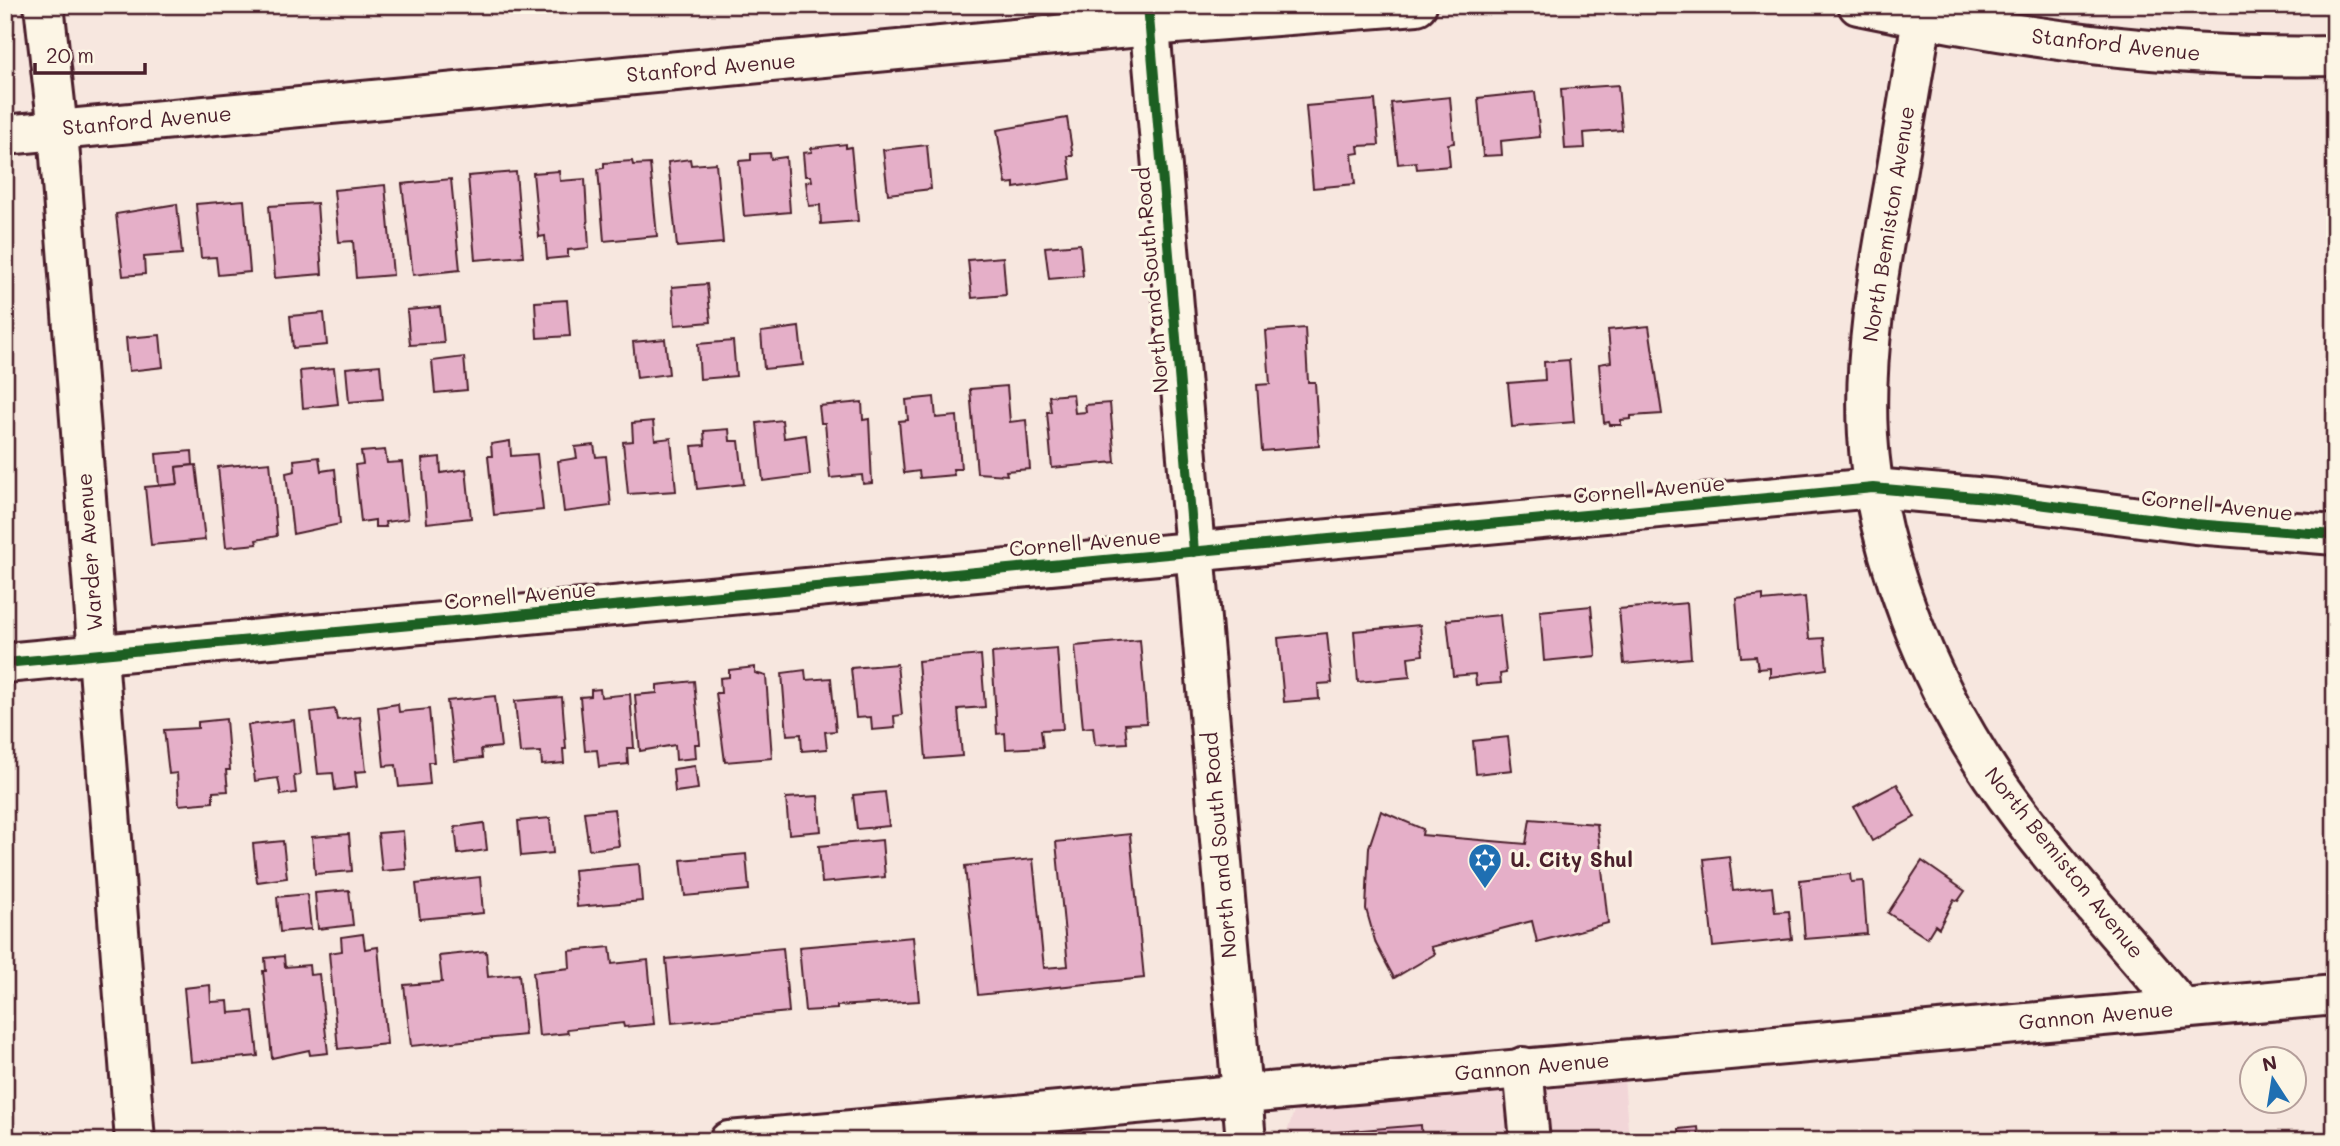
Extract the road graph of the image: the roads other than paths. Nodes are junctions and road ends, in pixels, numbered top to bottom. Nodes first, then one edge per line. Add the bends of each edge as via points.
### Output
1 (44, 5) edge
2 (1417, 5) edge
3 (1858, 5) edge
4 (1149, 16) edge
5 (1922, 19) junction
6 (2335, 57) edge
7 (58, 130) junction
8 (5, 135) edge
9 (1873, 488) junction
10 (2335, 535) edge
11 (1194, 552) junction
12 (98, 655) junction
13 (5, 663) edge
14 (2335, 995) edge
15 (2182, 1009) junction
16 (1523, 1067) junction
17 (1242, 1092) junction
18 (1005, 1128) edge
19 (953, 1130) edge
20 (135, 1141) edge
21 (729, 1141) edge
22 (1247, 1141) edge
23 (1530, 1141) edge

1 - 7 street, Warder Avenue
2 - 4 street, Stanford Avenue
3 - 5 street, Stanford Avenue
4 - 7 street, Stanford Avenue
4 - 11 street, North and South Road
5 - 6 street, Stanford Avenue via 2057,41 2283,58
5 - 9 street, North Bemiston Avenue via 1877,278 1868,369
7 - 8 street, Stanford Avenue
7 - 12 street, Warder Avenue
9 - 10 street, Cornell Avenue
9 - 11 street, Cornell Avenue
9 - 15 street, North Bemiston Avenue via 1890,558 1922,645 1960,724 2028,824
11 - 12 street, Cornell Avenue
11 - 17 street, North and South Road
12 - 13 street, Cornell Avenue
12 - 20 street, Warder Avenue
14 - 15 street, Gannon Avenue
15 - 16 street, Gannon Avenue
16 - 17 street, Gannon Avenue
16 - 23 street
17 - 18 street, Gannon Avenue
17 - 22 street, North and South Road
18 - 19 street, Gannon Avenue
19 - 21 street, Gannon Avenue

